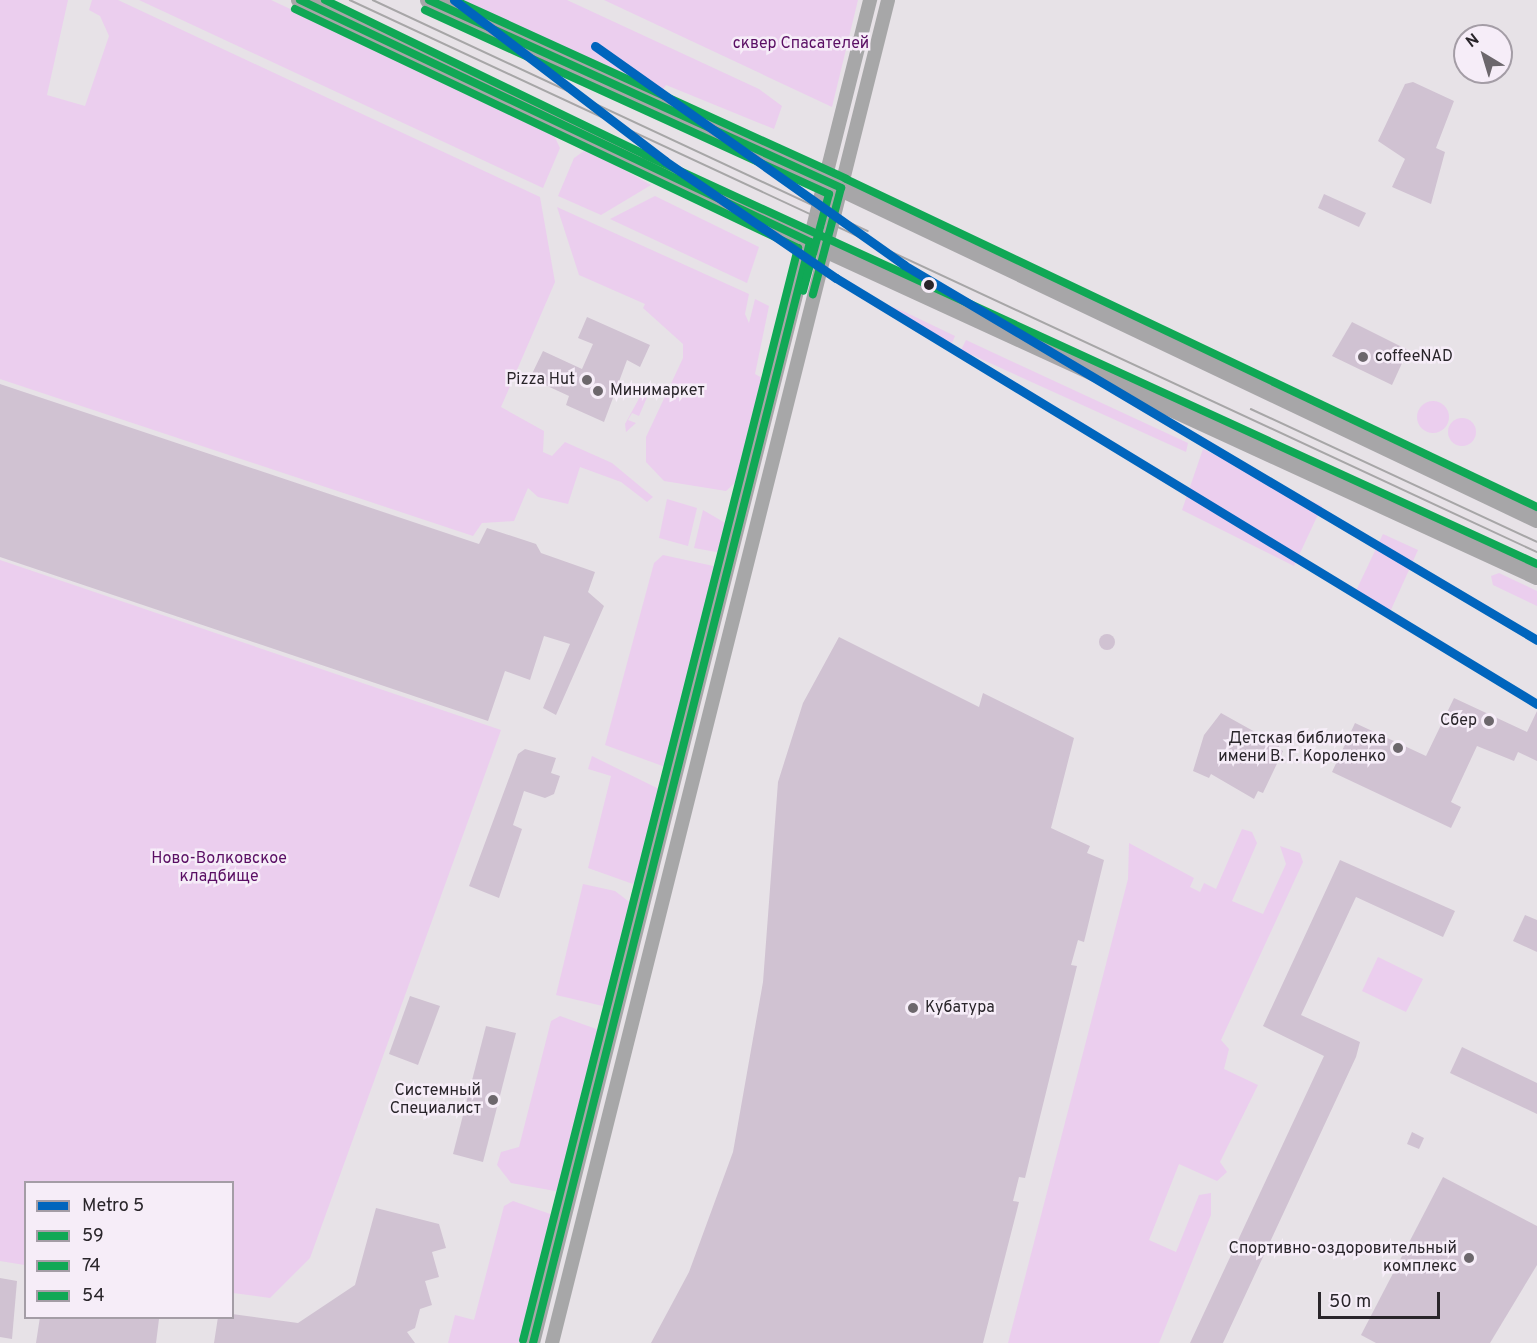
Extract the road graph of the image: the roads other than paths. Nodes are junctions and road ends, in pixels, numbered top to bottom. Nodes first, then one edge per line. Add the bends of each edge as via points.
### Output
1 (300, 0) edge
2 (429, 0) edge
3 (870, 0) edge
4 (888, 0) edge
5 (833, 185) junction
6 (818, 246) junction
7 (1537, 519) edge
8 (1537, 576) edge
9 (533, 1343) edge
10 (552, 1343) edge

1 - 6 main road
2 - 5 main road
3 - 5 street
4 - 5 street
5 - 6 street
5 - 7 main road
6 - 8 main road
6 - 9 street
6 - 10 street

